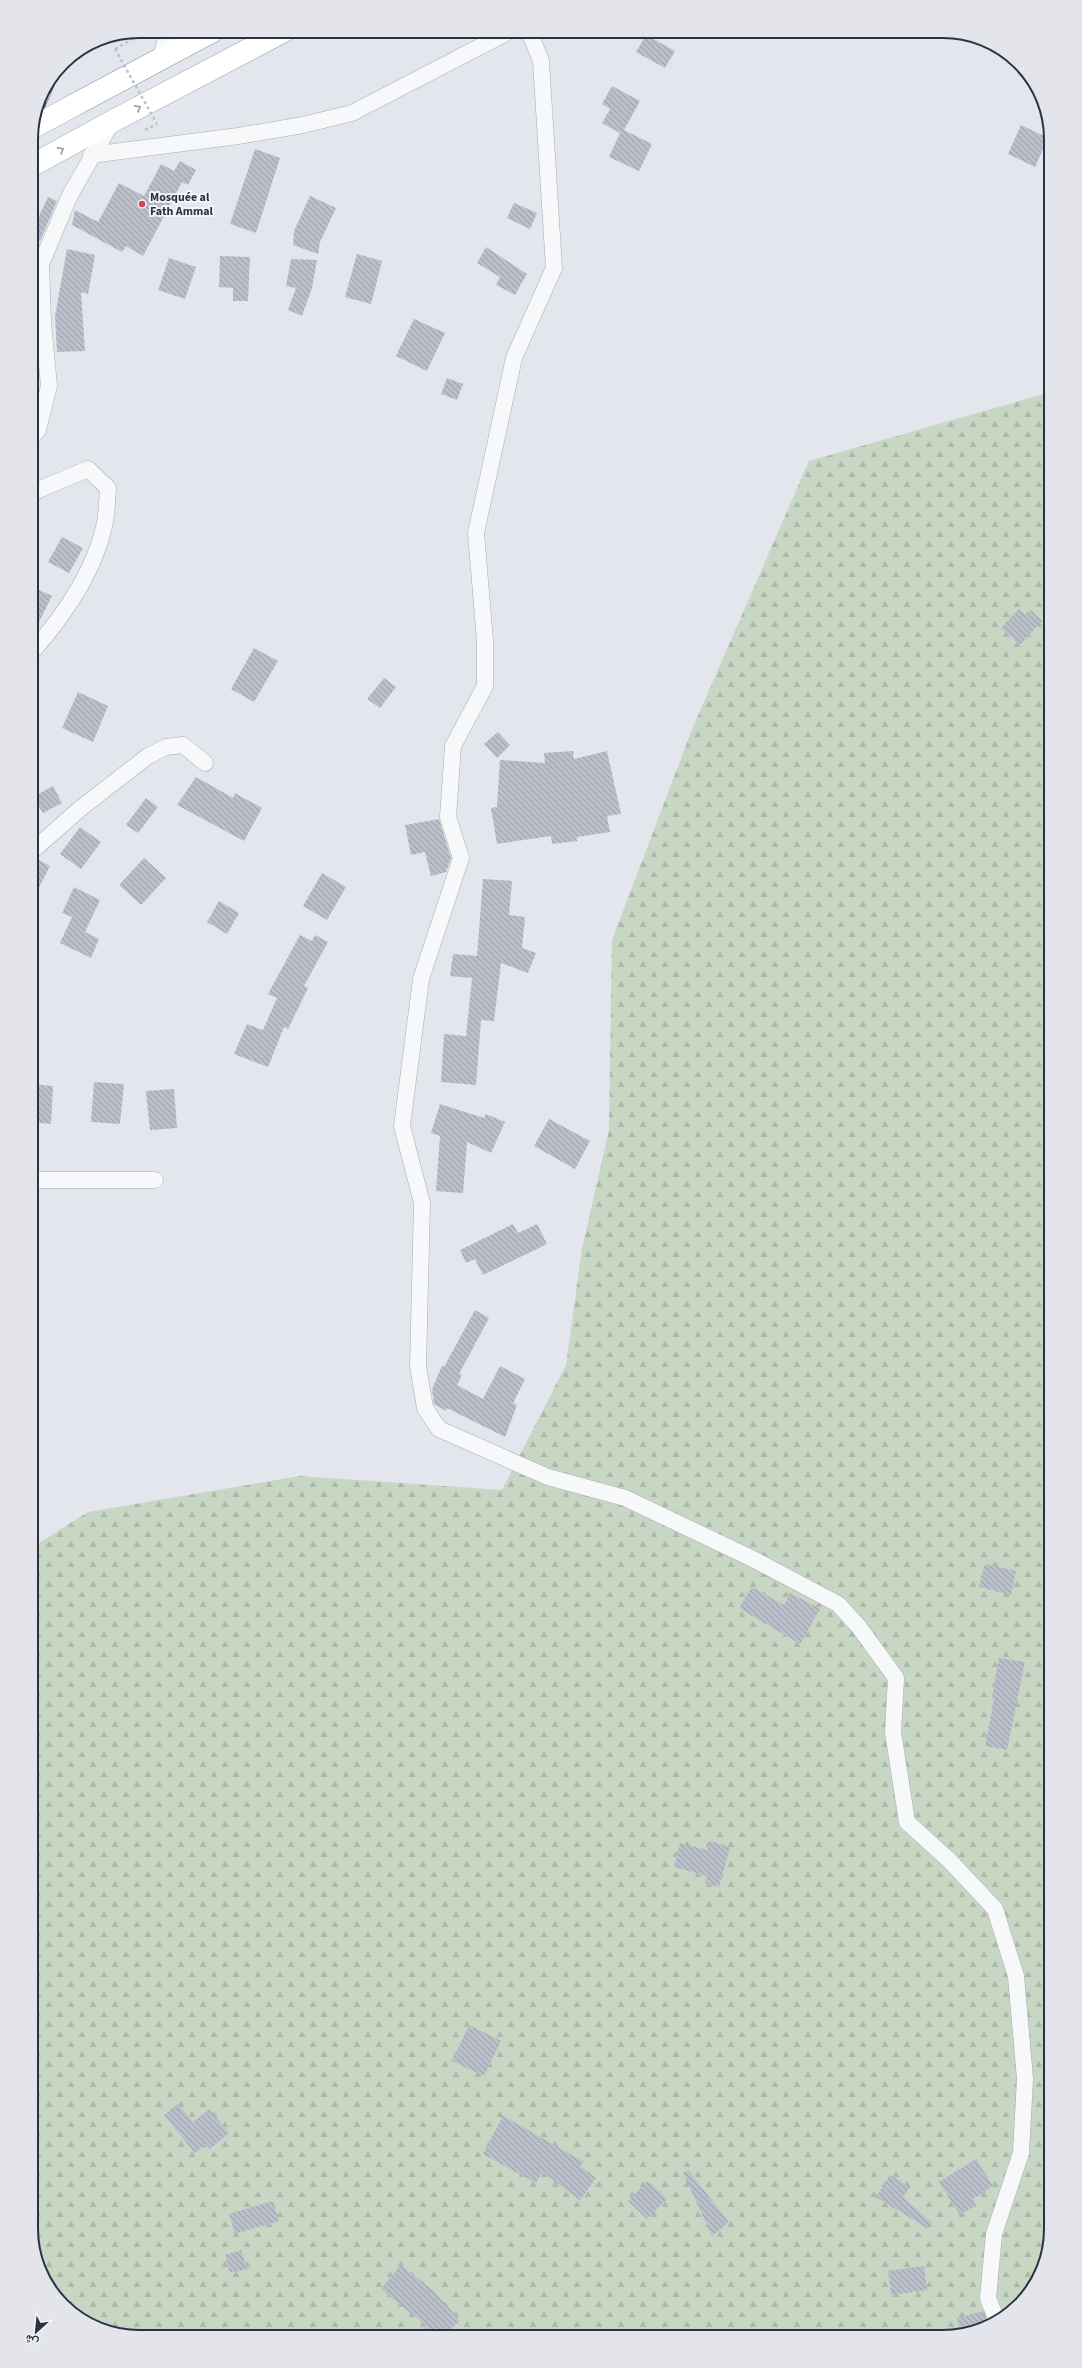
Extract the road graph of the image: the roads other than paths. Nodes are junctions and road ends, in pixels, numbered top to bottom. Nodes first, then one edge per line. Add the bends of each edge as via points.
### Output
1 (166, 38) edge
2 (200, 38) edge
3 (271, 38) edge
4 (497, 38) edge
5 (533, 38) edge
6 (162, 58) junction
7 (113, 121) junction
8 (39, 124) edge
9 (91, 155) junction
10 (38, 162) edge
11 (38, 430) edge
12 (38, 490) edge
13 (38, 645) edge
14 (206, 764) dead end
15 (38, 846) edge
16 (38, 1180) edge
17 (155, 1180) dead end
18 (995, 2316) edge

1 - 6 street
2 - 6 highway
7 -> 3 highway
4 - 9 street via 352,113 303,125 238,136
5 - 18 street via 541,61 554,268 514,358 476,532 485,640 485,686 453,746 448,817 461,858 421,979 402,1126 422,1203 418,1366 425,1408 439,1429 548,1477 625,1498 838,1604 859,1627 896,1678 893,1732 907,1822 949,1860 995,1909 1016,1976 1025,2079 1024,2108 1021,2153 994,2234 988,2298
6 - 8 highway, bridge
7 - 9 street
10 -> 7 highway
9 - 11 street via 70,195 41,264 49,386
12 - 13 street via 88,469 108,488 105,527 87,575 53,628
14 - 15 street via 183,745 166,747 148,756 81,808
16 - 17 street

